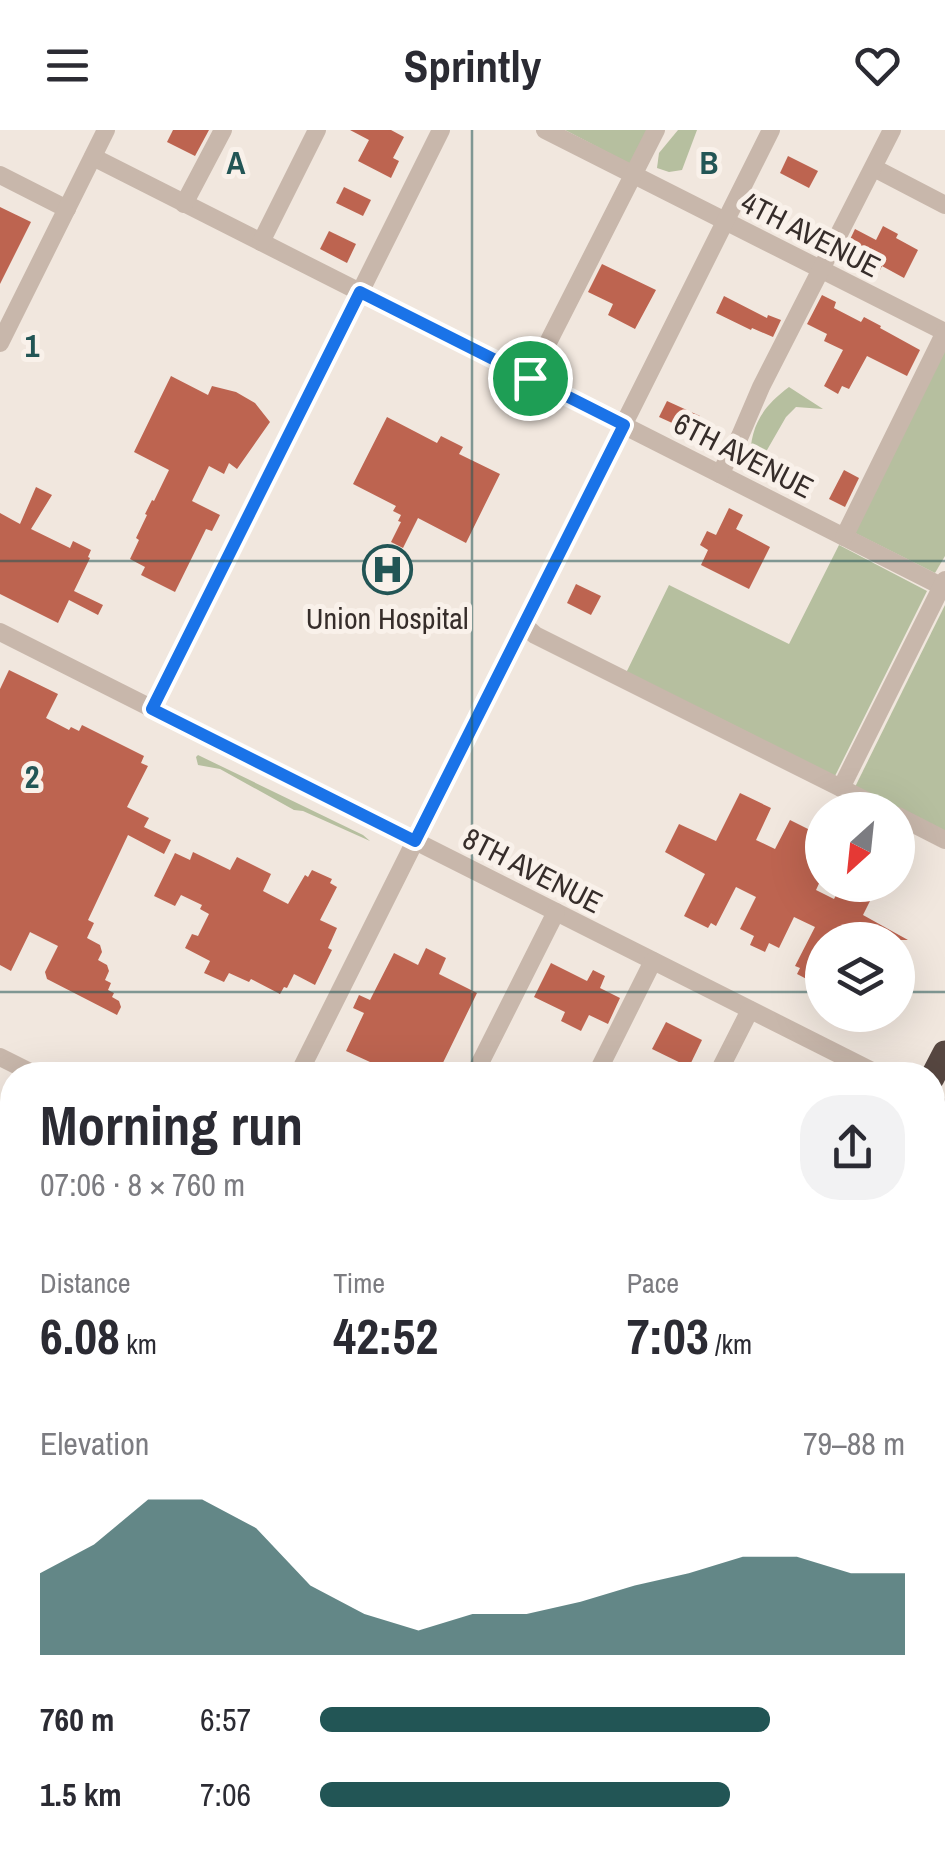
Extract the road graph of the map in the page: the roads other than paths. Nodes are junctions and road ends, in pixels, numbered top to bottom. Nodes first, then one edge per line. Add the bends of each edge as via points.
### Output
1 (106, 130) edge
2 (223, 130) edge
3 (317, 130) edge
4 (441, 130) edge
5 (545, 130) edge
6 (656, 130) edge
7 (771, 130) edge
8 (892, 130) edge
9 (93, 157) junction
10 (874, 168) junction
11 (632, 174) junction
12 (0, 175) edge
13 (184, 204) junction
14 (945, 205) edge
15 (67, 209) junction
16 (725, 221) junction
17 (261, 242) junction
18 (822, 270) junction
19 (360, 292) junction
20 (945, 332) edge
21 (0, 342) edge
22 (530, 378) junction
23 (624, 425) junction
24 (720, 474) junction
25 (844, 537) junction
26 (944, 585) edge
27 (524, 624) junction
28 (0, 632) edge
29 (152, 709) junction
30 (841, 788) junction
31 (849, 792) edge
32 (915, 825) edge
33 (945, 840) edge
34 (415, 841) junction
35 (556, 912) junction
36 (653, 961) junction
37 (750, 1010) junction
38 (304, 1062) edge
39 (481, 1062) edge
40 (602, 1062) edge
41 (724, 1062) edge
42 (836, 1062) edge

1 - 9 street
2 - 13 street
3 - 17 street
4 - 19 street
5 - 11 street, 4TH AVENUE
6 - 11 street
7 - 16 street
8 - 10 street
9 - 13 street, 6TH AVENUE
9 - 15 street
10 - 14 street
10 - 18 street
11 - 16 street, 4TH AVENUE
11 - 22 street
12 - 15 street
13 - 17 street, 6TH AVENUE
15 - 21 street
16 - 18 street, 4TH AVENUE
16 - 23 street
17 - 19 street, 6TH AVENUE
18 - 20 street, 4TH AVENUE
18 - 24 street
19 - 22 street, 6TH AVENUE
19 - 29 street
20 - 25 street
22 - 23 street, 6TH AVENUE
23 - 24 street, 6TH AVENUE
23 - 27 street
24 - 25 street, 6TH AVENUE
25 - 26 street, 6TH AVENUE
26 - 30 street
27 - 30 street
27 - 34 street
28 - 29 street, 8TH AVENUE
29 - 34 street, 8TH AVENUE
30 - 31 street
32 - 33 street
34 - 35 street, 8TH AVENUE
34 - 38 street
35 - 36 street, 8TH AVENUE
35 - 39 street
36 - 37 street, 8TH AVENUE
36 - 40 street
37 - 41 street
37 - 42 street, 8TH AVENUE

